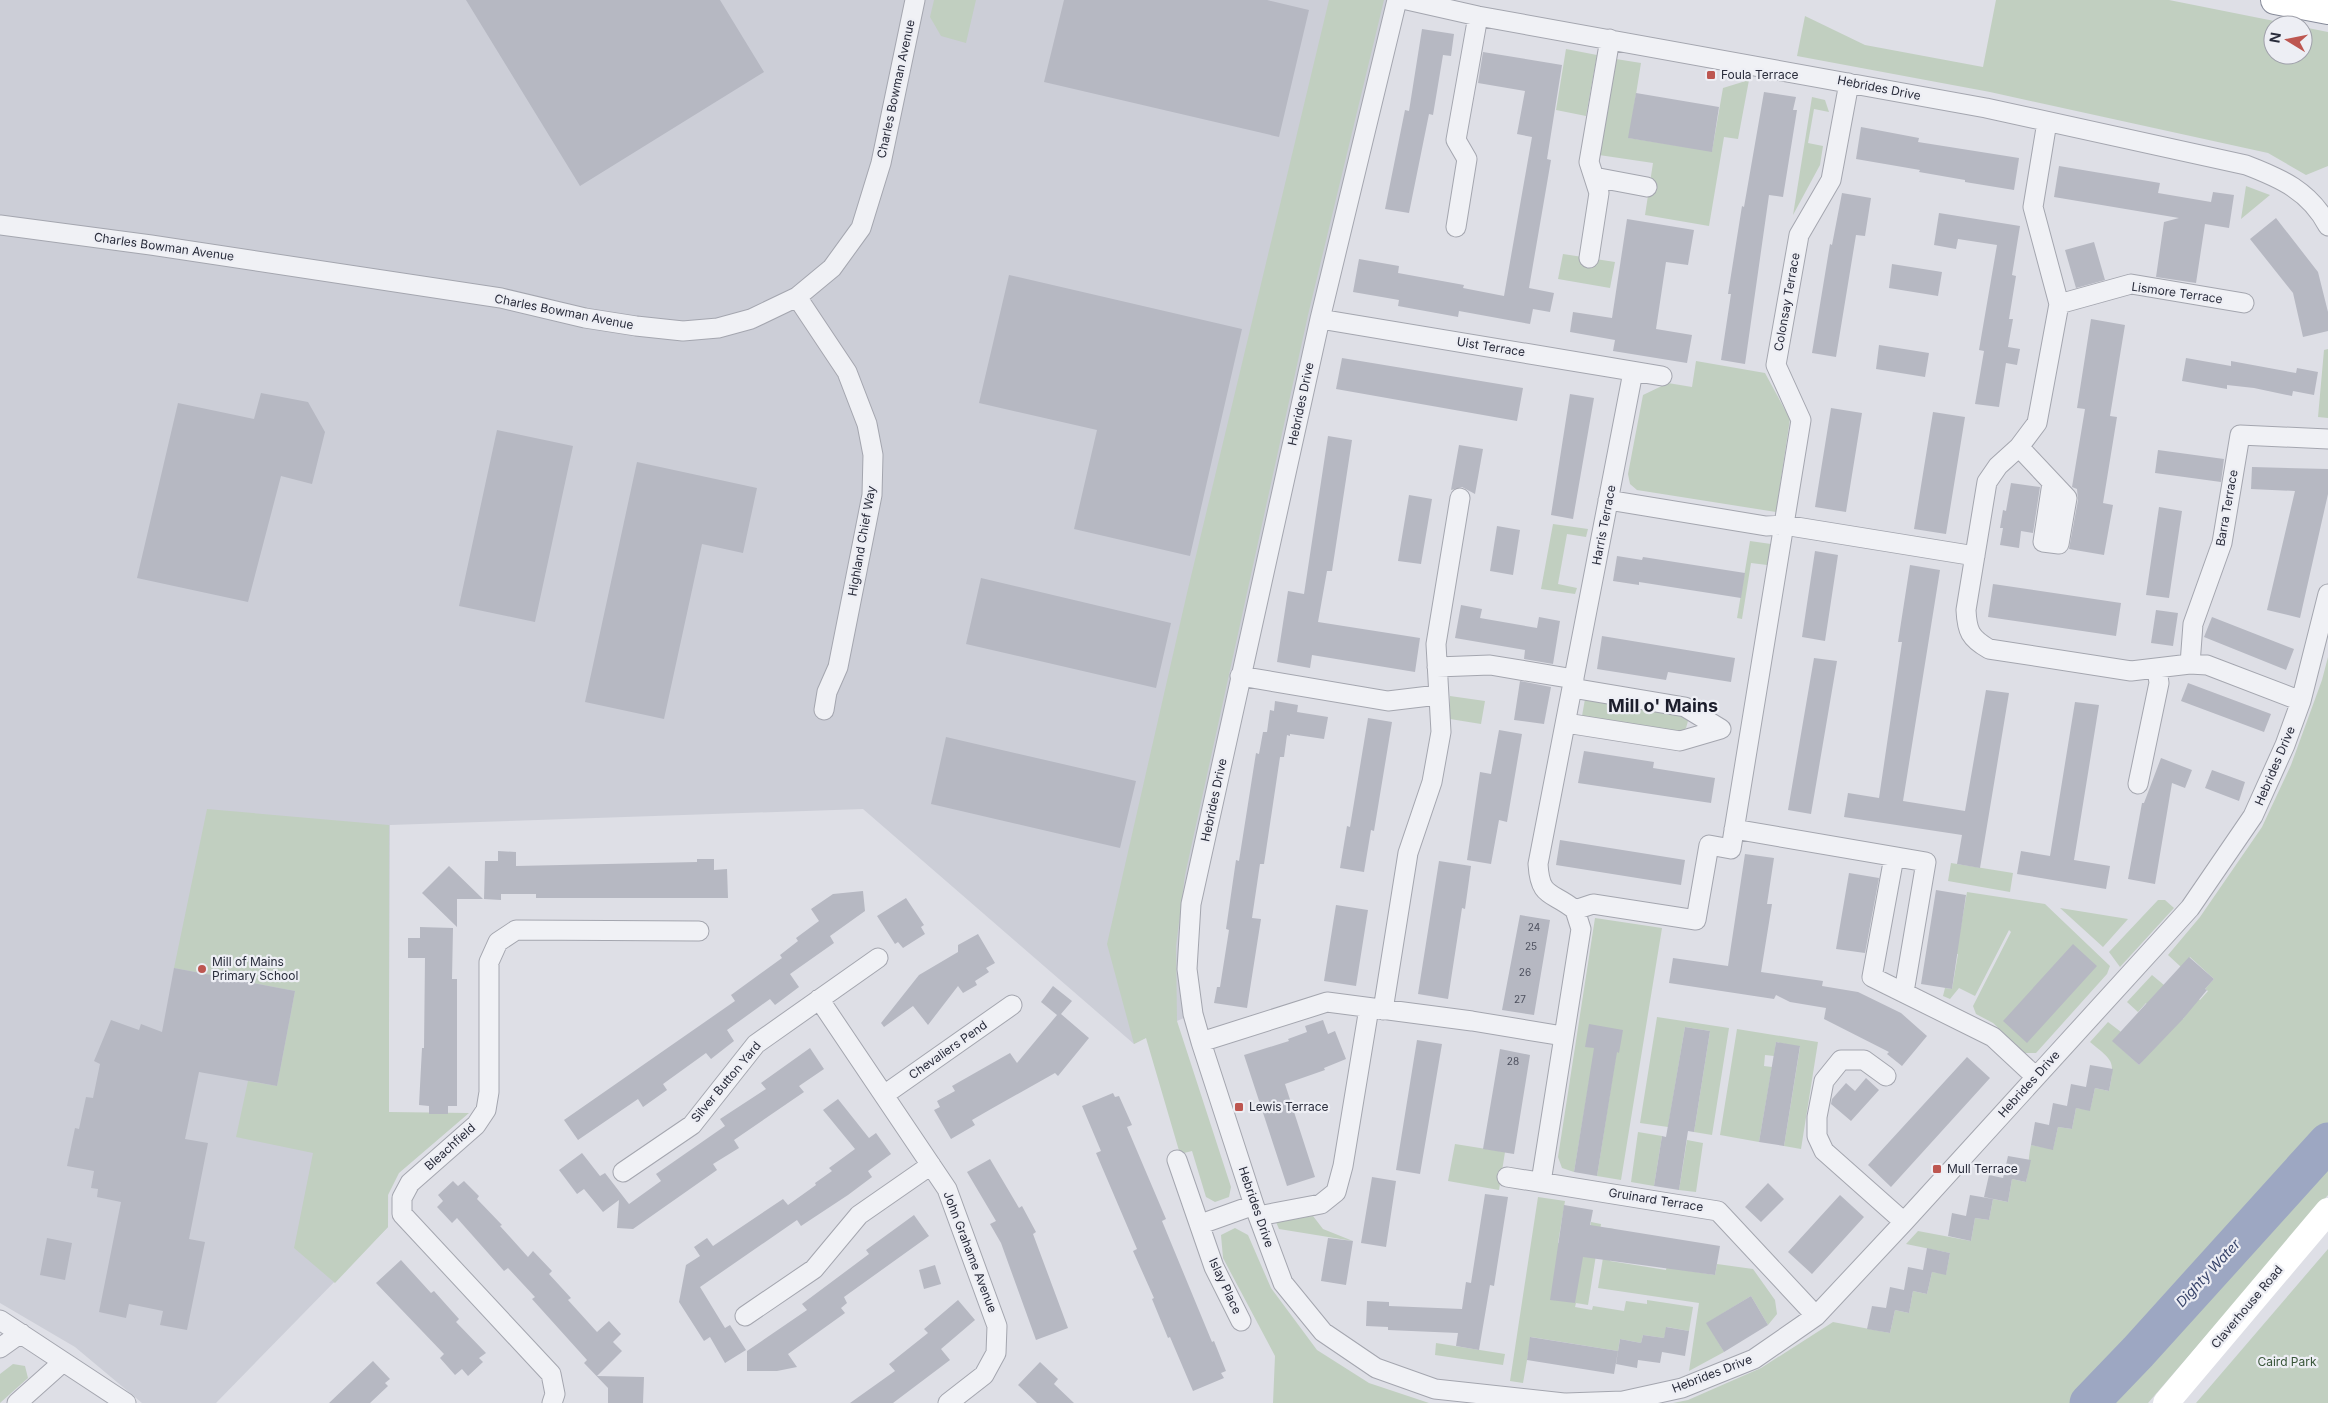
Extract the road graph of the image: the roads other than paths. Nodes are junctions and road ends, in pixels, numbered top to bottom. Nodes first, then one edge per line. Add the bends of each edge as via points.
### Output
1 (915, 0) edge
2 (1397, 0) edge
3 (1407, 0) edge
4 (2275, 0) edge
5 (2328, 10) edge
6 (1478, 16) junction
7 (1610, 39) junction
8 (1849, 83) junction
9 (2047, 122) junction
10 (1594, 177) junction
11 (1647, 186) dead end
12 (0, 225) edge
13 (2328, 226) edge
14 (1456, 227) dead end
15 (1588, 258) dead end
16 (797, 297) junction
17 (2244, 303) dead end
18 (2060, 304) junction
19 (1320, 319) junction
20 (1633, 372) junction
21 (1662, 376) dead end
22 (2328, 438) edge
23 (2019, 447) junction
24 (2052, 483) dead end
25 (1460, 498) dead end
26 (1608, 500) junction
27 (1784, 526) junction
28 (1975, 556) junction
29 (2328, 594) edge
30 (2190, 664) junction
31 (1437, 667) junction
32 (2158, 669) junction
33 (1240, 676) junction
34 (1573, 684) junction
35 (1438, 695) junction
36 (2301, 701) junction
37 (824, 710) dead end
38 (1566, 723) junction
39 (1721, 729) junction
40 (1750, 734) junction
41 (2138, 784) dead end
42 (1734, 829) junction
43 (1894, 857) junction
44 (1575, 910) junction
45 (699, 931) dead end
46 (878, 958) dead end
47 (1904, 992) junction
48 (820, 999) junction
49 (1012, 1005) dead end
50 (1376, 1009) junction
51 (1563, 1036) junction
52 (1201, 1042) junction
53 (1886, 1076) dead end
54 (2036, 1078) junction
55 (884, 1096) junction
56 (1177, 1160) dead end
57 (931, 1166) junction
58 (623, 1172) dead end
59 (1508, 1177) dead end
60 (1540, 1182) junction
61 (1256, 1211) junction
62 (2328, 1211) edge
63 (1904, 1222) junction
64 (1201, 1224) junction
65 (745, 1316) dead end
66 (1816, 1316) junction
67 (0, 1320) edge
68 (1241, 1320) dead end
69 (21, 1333) junction
70 (0, 1348) edge
71 (63, 1362) junction
72 (968, 1398) edge
73 (17, 1403) edge
74 (126, 1403) edge
75 (552, 1403) edge
76 (948, 1403) edge
77 (1565, 1403) edge
78 (2166, 1403) edge

1 - 16 street, Charles Bowman Avenue via 881,163 861,228 832,268
2 - 19 street, Hebrides Drive
3 - 6 street, Hebrides Drive
4 - 5 highway
6 - 7 street, Hebrides Drive
6 - 14 street via 1456,140 1467,159
7 - 8 street, Hebrides Drive
7 - 10 street via 1589,162
8 - 9 street, Hebrides Drive
8 - 27 street, Colonsay Terrace via 1831,180 1799,235 1776,365 1801,420
9 - 13 street, Hebrides Drive via 2246,165 2282,179 2303,194
9 - 18 street via 2032,207
10 - 11 street
10 - 15 street via 1599,193
12 - 16 street, Charles Bowman Avenue via 501,298 585,318 683,331 718,328 751,319
16 - 37 street, Highland Chief Way via 847,372 867,424 873,455 872,496 838,668 827,692
17 - 18 street, Lismore Terrace via 2130,284
18 - 23 street via 2042,407 2032,432
19 - 20 street, Uist Terrace
19 - 33 street, Hebrides Drive
20 - 21 street, Uist Terrace
20 - 26 street, Harris Terrace
22 - 30 street, Barra Terrace via 2240,435 2222,543 2193,624
23 - 24 street
23 - 28 street via 1998,466 1987,482
25 - 31 street via 1436,644
26 - 27 street via 1766,526
26 - 34 street, Harris Terrace
27 - 28 street
27 - 40 street, Colonsay Terrace
28 - 32 street via 1966,610 1967,627 1976,641 1989,649 2131,671
29 - 36 street, Hebrides Drive
30 - 32 street
30 - 36 street via 2207,665
31 - 34 street via 1490,665
31 - 35 street
32 - 41 street via 2159,683
33 - 35 street via 1388,701
33 - 52 street, Hebrides Drive via 1191,904 1187,969 1193,1014
34 - 38 street, Harris Terrace
34 - 39 street via 1685,707
35 - 50 street via 1441,732 1432,782 1408,853
36 - 54 street, Hebrides Drive via 2253,816 2190,908
38 - 39 street via 1680,741
38 - 44 street, Harris Terrace via 1538,864 1539,882 1548,894
39 - 40 street
40 - 42 street, Colonsay Terrace
42 - 43 street
42 - 44 street via 1731,848 1709,844 1696,920 1593,904
43 - 47 street via 1872,977
43 - 47 street via 1926,862
44 - 51 street via 1581,930
45 - 75 street, Bleachfield via 516,930 498,942 489,962 489,1092 486,1110 476,1125 410,1183 402,1198 402,1214 551,1374 555,1394
46 - 48 street, Silver Button Yard
47 - 54 street via 1993,1037
48 - 55 street, John Grahame Avenue
48 - 58 street, Silver Button Yard via 756,1044 692,1125
49 - 55 street, Chevaliers Pend
50 - 51 street via 1472,1020
50 - 52 street via 1327,1002
50 - 61 street via 1336,1192 1322,1204
51 - 60 street
52 - 61 street, Hebrides Drive
53 - 63 street via 1864,1060 1841,1060 1824,1081 1817,1136 1824,1151
54 - 63 street, Hebrides Drive
55 - 57 street, John Grahame Avenue
56 - 64 street, Islay Place
57 - 65 street via 859,1216 814,1269
57 - 72 street, John Grahame Avenue via 946,1189 998,1326 996,1353
59 - 60 street, Gruinard Terrace
60 - 66 street, Gruinard Terrace via 1718,1210
61 - 64 street
61 - 77 street, Hebrides Drive via 1284,1283 1323,1332 1376,1368 1435,1389
62 - 78 street, Claverhouse Road
63 - 66 street, Hebrides Drive
64 - 68 street, Islay Place via 1214,1267
66 - 77 street, Hebrides Drive via 1754,1359 1682,1388 1623,1401
67 - 69 street
69 - 70 street
69 - 71 street
71 - 73 street
71 - 74 street
72 - 76 street, John Grahame Avenue

